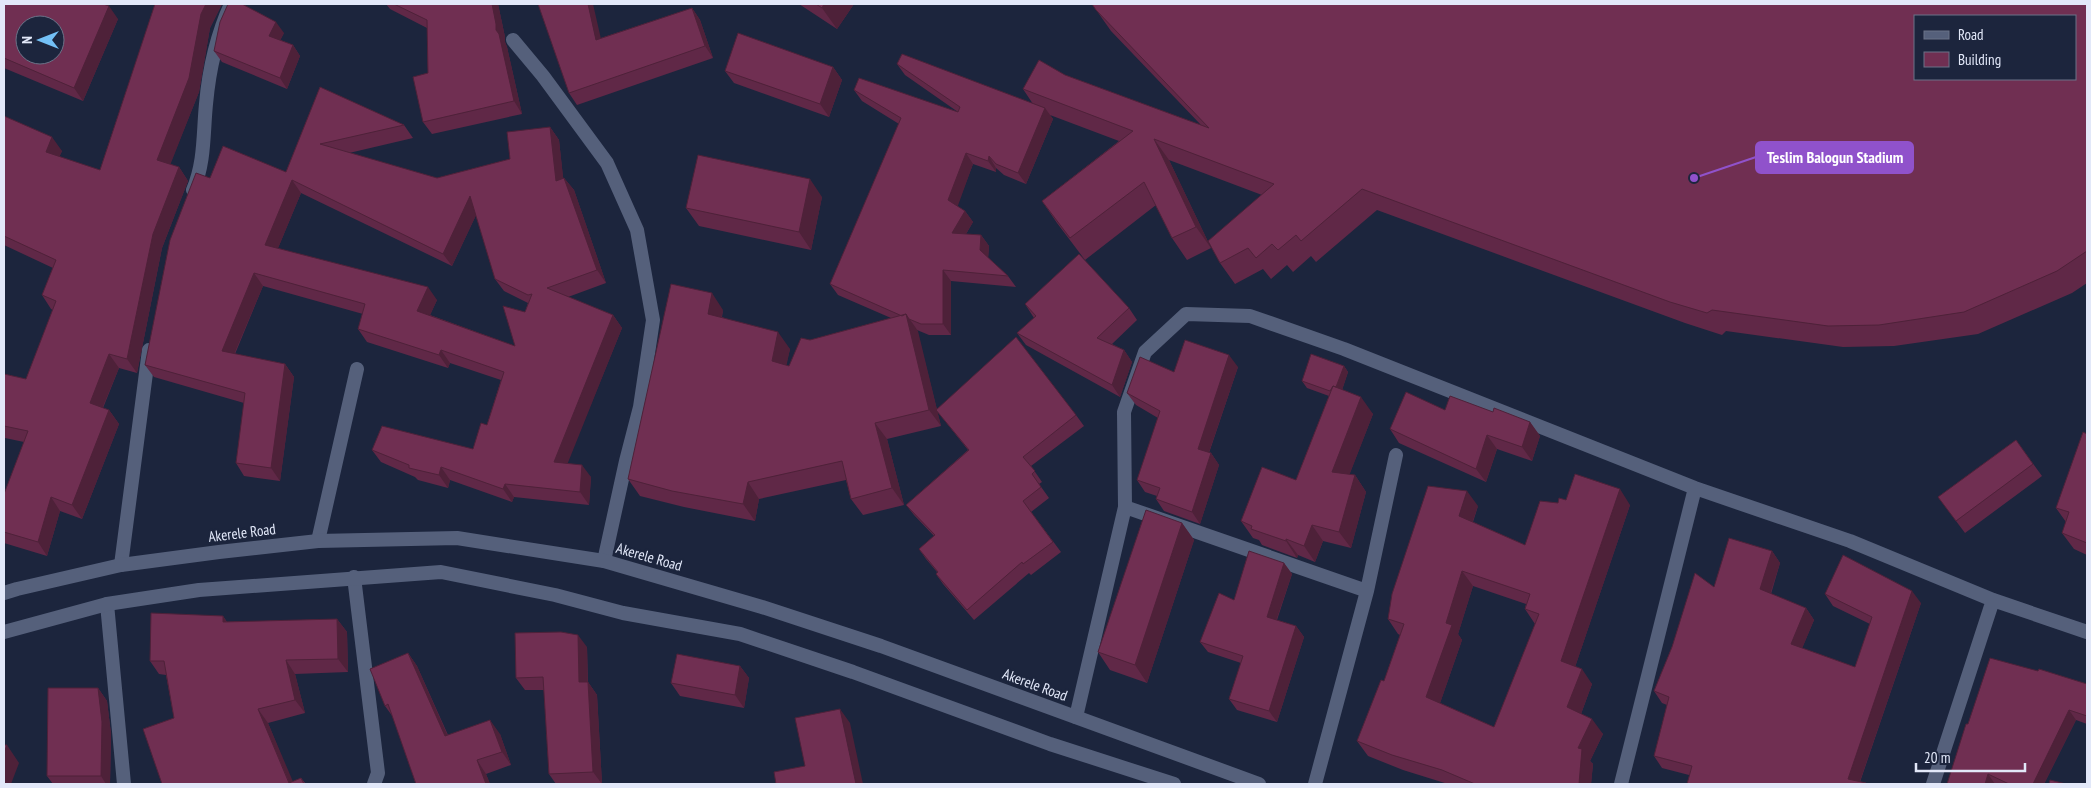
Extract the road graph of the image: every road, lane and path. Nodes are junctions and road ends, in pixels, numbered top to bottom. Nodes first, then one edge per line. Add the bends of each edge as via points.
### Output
1 (231, 4) edge
2 (513, 40) dead end
3 (188, 206) edge
4 (153, 334) edge
5 (357, 369) dead end
6 (1396, 455) dead end
7 (1695, 488) junction
8 (1125, 507) junction
9 (318, 541) junction
10 (604, 561) junction
11 (121, 565) junction
12 (354, 577) junction
13 (1367, 591) junction
14 (4, 594) edge
15 (1993, 600) junction
16 (107, 604) junction
17 (4, 632) edge
18 (2087, 632) edge
19 (1076, 718) junction
20 (1240, 781) edge
21 (124, 784) edge
22 (374, 784) edge
23 (1174, 784) edge
24 (1259, 784) edge
25 (1316, 784) edge
26 (1621, 784) edge
27 (1933, 784) edge

1 - 3 street via 219,30 206,103 204,153
2 - 10 street via 607,163 637,230 654,320 640,407
4 - 11 street
5 - 9 street
6 - 13 street
7 - 8 street via 1344,349 1250,316 1186,314 1145,352 1124,412
7 - 15 street via 1850,541
7 - 26 street
8 - 13 street
8 - 19 street
9 - 10 street, Akerele Road via 457,538
9 - 11 street, Akerele Road
10 - 19 street, Akerele Road via 872,643
11 - 14 street, Akerele Road
12 - 16 street via 199,590
12 - 22 street via 378,773
12 - 23 street via 441,572 556,595 623,613 740,634 1050,744
13 - 25 street
15 - 18 street
15 - 27 street
16 - 17 street
16 - 21 street
19 - 20 street, Akerele Road
20 - 24 street, Akerele Road

